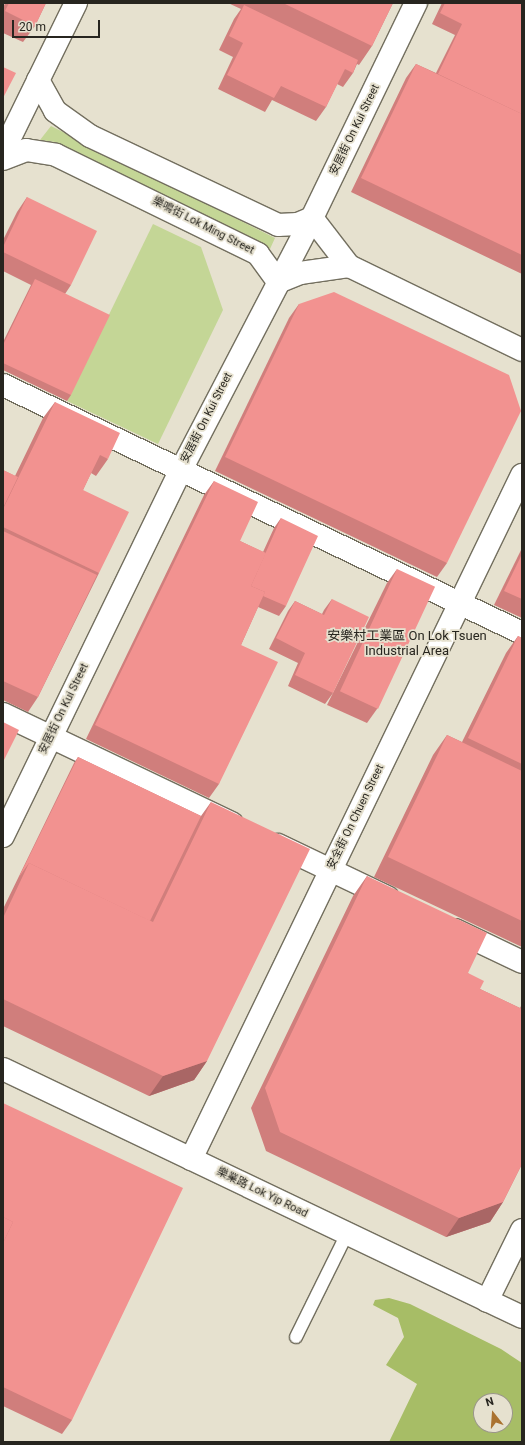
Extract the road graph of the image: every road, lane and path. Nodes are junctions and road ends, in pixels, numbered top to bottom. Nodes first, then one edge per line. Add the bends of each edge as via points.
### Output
1 (76, 3) edge
2 (416, 3) edge
3 (38, 80) junction
4 (3, 152) edge
5 (3, 159) edge
6 (312, 218) junction
7 (349, 266) junction
8 (278, 282) junction
9 (522, 350) edge
10 (3, 385) edge
11 (181, 470) junction
12 (522, 475) edge
13 (460, 603) junction
14 (522, 632) edge
15 (3, 714) edge
16 (51, 737) junction
17 (3, 836) edge
18 (330, 870) junction
19 (408, 907) edge
20 (437, 921) edge
21 (522, 962) edge
22 (3, 1069) edge
23 (191, 1159) junction
24 (522, 1230) edge
25 (347, 1234) junction
26 (487, 1301) junction
27 (522, 1317) edge
28 (296, 1337) dead end

1 - 3 street
2 - 6 street, 安居街 On Kui Street
3 - 4 street
3 - 6 street via 55,111 90,136 278,225 298,224
5 - 8 street, 樂鳴街 Lok Ming Street via 26,150 42,150 78,163 258,254
6 - 7 street
6 - 8 street, 安居街 On Kui Street
7 - 8 street via 300,273
7 - 9 street
8 - 11 street, 安居街 On Kui Street
10 - 11 street
11 - 13 street
11 - 16 street, 安居街 On Kui Street
12 - 13 street, 安全街 On Chuen Street
13 - 14 street
13 - 18 street, 安全街 On Chuen Street
15 - 16 street
16 - 17 street, 安居街 On Kui Street
16 - 18 street
18 - 19 street
18 - 23 street, 安全街 On Chuen Street
20 - 21 street
22 - 23 street, 樂業路 Lok Yip Road
23 - 25 street, 樂業路 Lok Yip Road
24 - 26 street
25 - 26 street, 樂業路 Lok Yip Road
25 - 28 lane
26 - 27 street, 樂業路 Lok Yip Road

